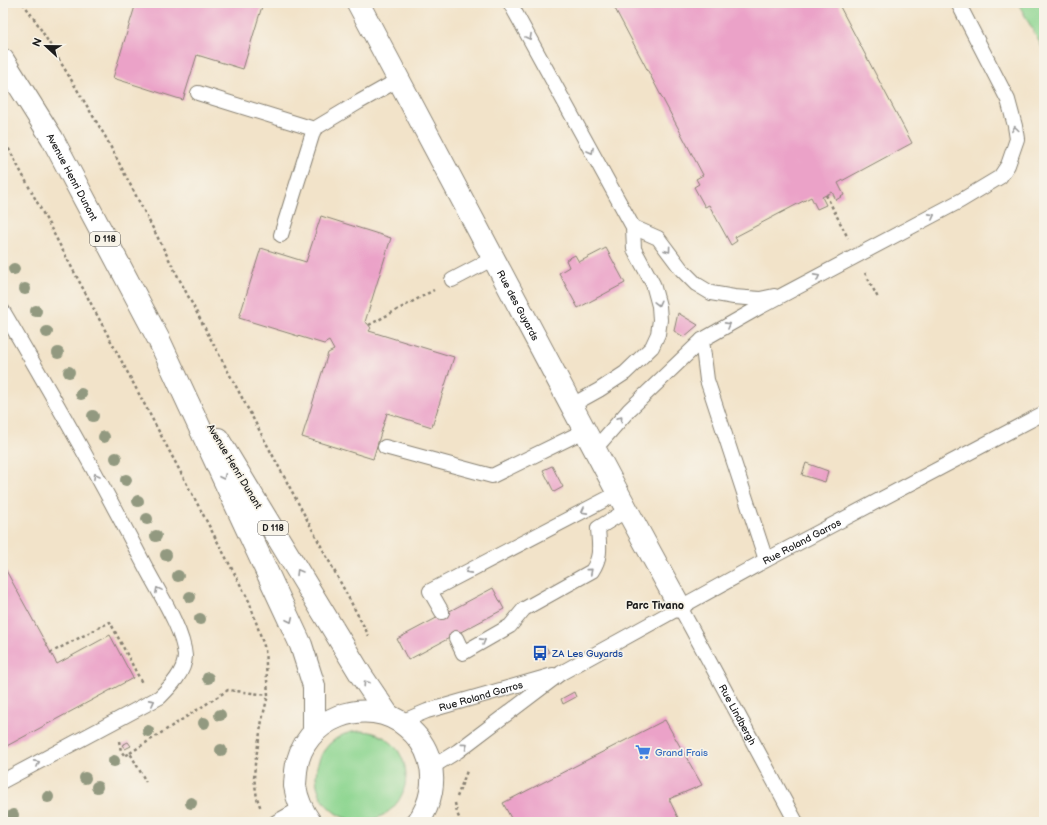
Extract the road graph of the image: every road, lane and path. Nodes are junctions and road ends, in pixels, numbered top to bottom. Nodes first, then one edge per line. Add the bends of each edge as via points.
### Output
1 (23, 3) edge
2 (358, 3) edge
3 (510, 3) edge
4 (958, 3) edge
5 (3, 60) edge
6 (398, 80) junction
7 (198, 93) dead end
8 (314, 130) junction
9 (3, 138) edge
10 (633, 227) junction
11 (280, 235) dead end
12 (494, 258) junction
13 (452, 280) joint
14 (783, 295) junction
15 (3, 311) edge
16 (369, 325) dead end
17 (159, 340) junction
18 (702, 340) junction
19 (572, 405) junction
20 (1044, 413) edge
21 (590, 439) junction
22 (385, 447) dead end
23 (623, 502) junction
24 (766, 560) junction
25 (680, 607) junction
26 (442, 612) dead end
27 (370, 638) dead end
28 (456, 638) dead end
29 (50, 653) dead end
30 (561, 673) junction
31 (135, 686) dead end
32 (268, 695) junction
33 (395, 718) junction
34 (110, 724) junction
35 (314, 732) junction
36 (130, 753) junction
37 (432, 767) junction
38 (3, 781) edge
39 (146, 782) dead end
40 (262, 812) dead end
41 (305, 815) edge
42 (425, 818) edge
43 (276, 822) edge
44 (796, 822) edge

1 - 27 path via 105,136
2 - 6 main road, Rue des Guyards
3 -> 10 lane
14 -> 4 lane via 960,201 1000,176 1008,165 1017,140 1016,126 1008,100
5 - 17 main road, Avenue Henri Dunant / D 118 via 52,138
6 - 8 lane
6 - 12 main road, Rue des Guyards
7 - 8 lane
8 - 11 lane
9 - 32 path via 249,601 265,649
10 -> 14 lane via 658,238 682,270 696,284 712,293 760,299
10 -> 19 lane via 634,249 653,284 660,306 658,334 652,348 625,373
12 - 13 lane
12 - 19 main road, Rue des Guyards
13 - 16 path
18 -> 14 lane
34 -> 15 lane via 160,697 170,688 185,658 181,634
33 -> 17 main road, Avenue Henri Dunant / D 118 via 361,675
17 -> 35 main road, Avenue Henri Dunant / D 118 via 301,645 314,686
21 -> 18 lane via 629,410
18 - 24 lane via 707,380
19 - 21 main road, Rue des Guyards
20 - 24 lane, Rue Roland Garros
21 - 22 lane via 492,476
21 - 23 main road, Rue des Guyards
23 - 25 main road, Rue des Guyards
23 -> 26 lane via 430,591
28 -> 23 lane via 463,652 510,626 524,609 592,571 598,562 600,551 598,528
24 - 25 lane, Rue Roland Garros
25 - 30 lane, Rue Roland Garros
25 - 44 lane, Rue Lindbergh
29 - 31 path via 110,622 142,682
30 - 33 lane, Rue Roland Garros
37 -> 30 lane, Rue Roland Garros via 458,751
32 - 36 path via 228,690
32 - 40 path via 254,764 257,798
33 - 35 main road via 369,711 348,712 329,720
33 - 37 main road via 416,734 426,749
34 - 36 path via 118,738 121,751 125,756
38 -> 34 lane
35 - 41 main road via 302,748 297,763 295,785
36 - 39 path
37 - 42 main road via 433,788
41 - 43 lane

